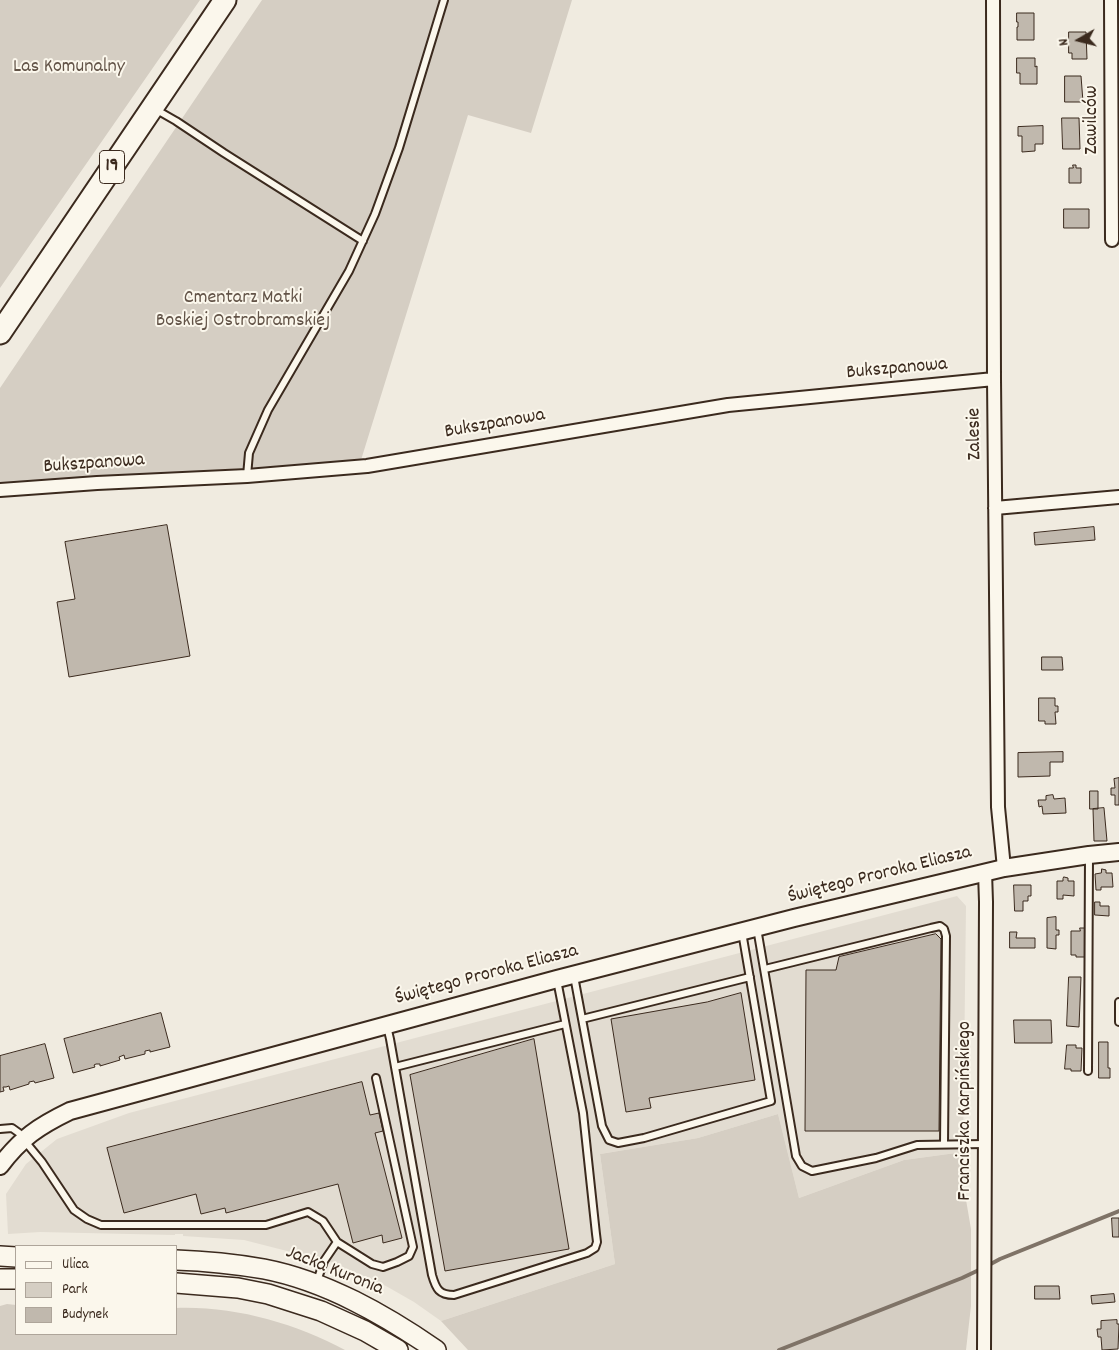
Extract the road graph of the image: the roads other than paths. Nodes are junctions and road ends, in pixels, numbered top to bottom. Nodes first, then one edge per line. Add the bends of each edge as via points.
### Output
1 (225, 0) edge
2 (444, 0) edge
3 (993, 0) edge
4 (1110, 0) edge
5 (152, 107) junction
6 (1112, 240) dead end
7 (363, 241) junction
8 (0, 334) edge
9 (994, 379) junction
10 (247, 476) junction
11 (0, 490) edge
12 (1119, 497) edge
13 (995, 508) junction
14 (1119, 852) edge
15 (1089, 855) junction
16 (1004, 868) junction
17 (985, 872) junction
18 (750, 930) junction
19 (765, 969) junction
20 (574, 975) junction
21 (750, 977) junction
22 (556, 979) junction
23 (1119, 1002) edge
24 (582, 1019) junction
25 (1119, 1022) edge
26 (565, 1024) junction
27 (386, 1025) junction
28 (395, 1067) junction
29 (1088, 1071) dead end
30 (376, 1078) dead end
31 (0, 1129) edge
32 (23, 1139) junction
33 (944, 1144) junction
34 (985, 1144) junction
35 (0, 1166) edge
36 (337, 1242) junction
37 (0, 1256) edge
38 (15, 1257) edge
39 (178, 1260) edge
40 (0, 1279) edge
41 (15, 1279) edge
42 (178, 1283) edge
43 (316, 1285) junction
44 (398, 1350) edge
45 (436, 1350) edge
46 (984, 1350) edge

1 - 5 highway, 19
2 - 7 lane via 396,157
3 - 9 street, Zalesie
4 - 6 street, Zawilców
5 - 7 lane
5 - 8 highway, 19
7 - 10 lane via 334,298 268,410 249,453
9 - 10 street, Bukszpanowa via 728,405 367,466
9 - 13 street, Zalesie
10 - 11 street, Bukszpanowa
12 - 13 street
13 - 16 street, Zalesie via 998,807
14 - 15 street, Świętego Proroka Eliasza
15 - 16 street, Świętego Proroka Eliasza
15 - 29 lane
16 - 17 street, Świętego Proroka Eliasza
17 - 18 street, Świętego Proroka Eliasza
17 - 34 street, Franciszka Karpińskiego
18 - 19 lane
18 - 20 street, Świętego Proroka Eliasza
18 - 21 lane
19 - 33 lane via 796,1156 802,1166 812,1171 876,1158 917,1144
19 - 33 lane via 931,928 944,928
20 - 22 street, Świętego Proroka Eliasza
20 - 24 lane
21 - 24 lane
21 - 24 lane via 771,1101 644,1138 618,1143 606,1135
22 - 26 lane
22 - 27 street, Świętego Proroka Eliasza
23 - 25 lane
26 - 28 lane
26 - 28 lane via 583,1113 597,1242 595,1248 454,1295 439,1291 432,1275
27 - 28 lane
27 - 32 street, Świętego Proroka Eliasza via 70,1111
30 - 36 lane via 413,1247 409,1256 383,1267 372,1264
31 - 32 lane via 12,1128
32 - 35 street, Świętego Proroka Eliasza
32 - 36 lane via 74,1210 101,1225 266,1225 308,1212 323,1221
33 - 34 lane
34 - 46 street, Franciszka Karpińskiego
36 - 43 lane via 324,1261
37 - 38 main road
39 - 43 main road, Jacka Kuronia via 265,1269
40 - 41 main road
42 - 44 main road, Jacka Kuronia via 268,1294 321,1312
43 - 45 main road, Jacka Kuronia via 386,1317

